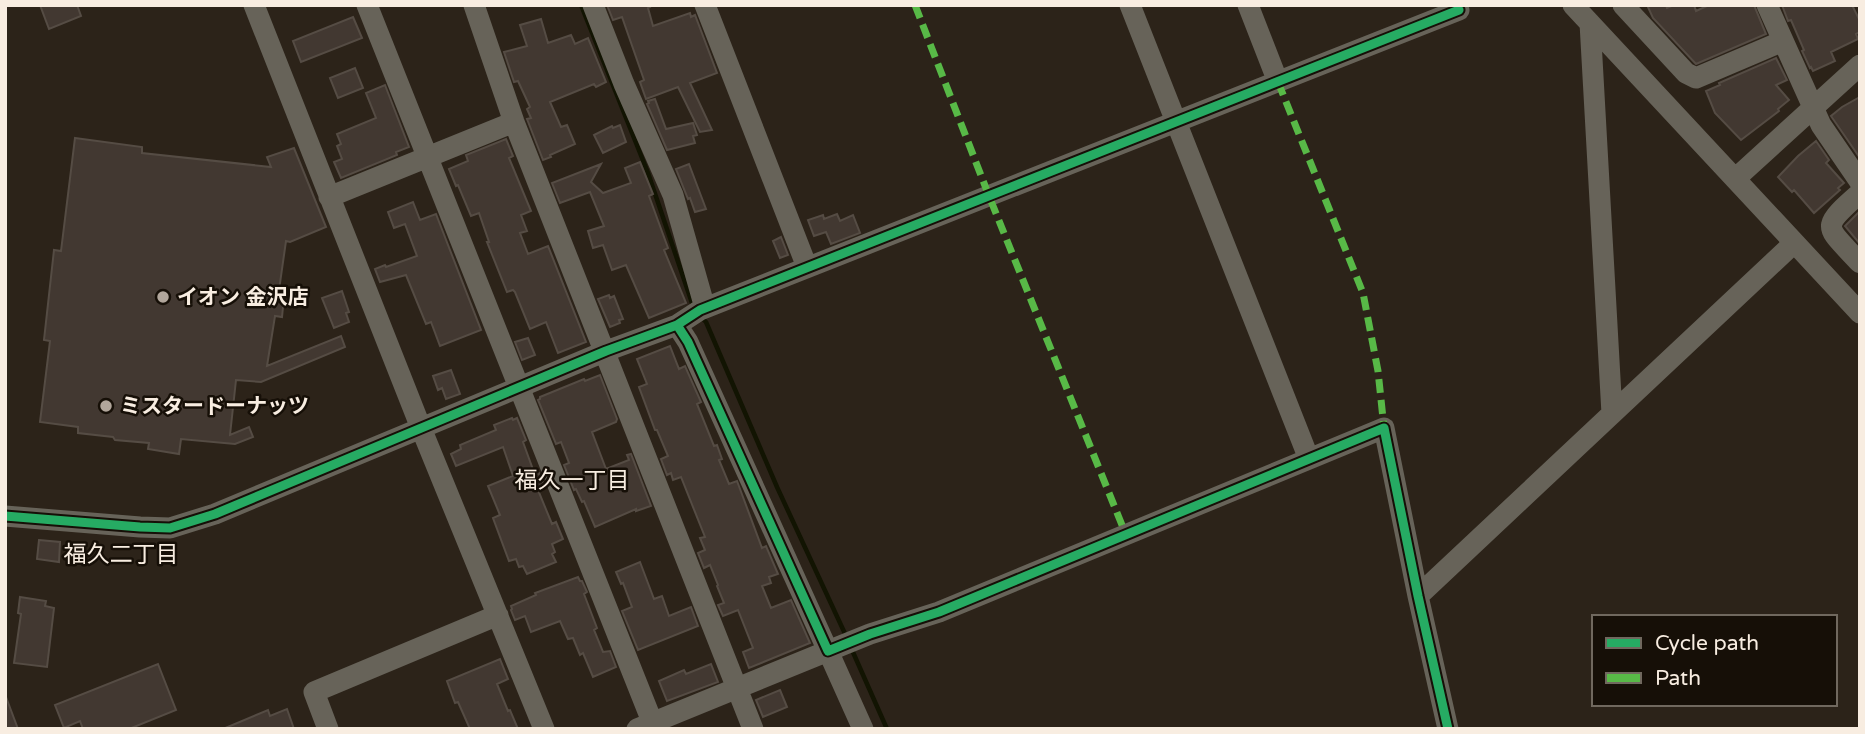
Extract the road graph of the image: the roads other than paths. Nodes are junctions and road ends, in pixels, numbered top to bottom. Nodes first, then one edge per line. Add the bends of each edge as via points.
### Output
1 (254, 5) edge
2 (367, 5) edge
3 (474, 5) edge
4 (593, 5) edge
5 (705, 5) edge
6 (1130, 5) edge
7 (1248, 5) edge
8 (1573, 5) edge
9 (1623, 5) edge
10 (1767, 5) edge
11 (1459, 10) dead end
12 (1590, 23) junction
13 (1783, 41) junction
14 (1860, 65) edge
15 (1278, 82) junction
16 (1813, 108) junction
17 (514, 122) junction
18 (1176, 122) junction
19 (428, 158) junction
20 (1735, 178) junction
21 (1860, 182) edge
22 (1860, 193) edge
23 (329, 197) junction
24 (1794, 243) junction
25 (1860, 263) edge
26 (807, 267) junction
27 (1860, 313) edge
28 (692, 316) junction
29 (606, 351) junction
30 (519, 387) junction
31 (1612, 414) junction
32 (421, 428) junction
33 (1309, 459) junction
34 (5, 516) edge
35 (1418, 596) junction
36 (498, 615) junction
37 (832, 649) junction
38 (737, 688) junction
39 (648, 727) edge
40 (328, 729) edge
41 (544, 729) edge
42 (753, 729) edge
43 (863, 729) edge
44 (1448, 729) edge

1 - 23 street
2 - 19 street
3 - 17 street
4 - 28 street via 673,195
5 - 26 street
6 - 18 street
7 - 15 street
8 - 12 street
9 - 13 street via 1696,78
10 - 13 street
11 - 15 street
12 - 20 street
12 - 31 street
13 - 16 street
14 - 16 street
15 - 18 street
16 - 20 street
16 - 21 street
17 - 19 street
17 - 29 street
18 - 26 street
18 - 33 street
19 - 23 street
19 - 30 street
20 - 24 street
22 - 25 street via 1831,222 1831,232
23 - 32 street
24 - 27 street
24 - 31 street
26 - 28 street
28 - 29 street
28 - 37 street via 688,342
29 - 30 street
29 - 38 street
30 - 32 street
30 - 39 street
31 - 35 street
32 - 34 street via 215,514 170,528
32 - 36 street
33 - 35 street via 1384,428
33 - 37 street via 939,612
35 - 44 street
36 - 40 street via 314,692
36 - 41 street
37 - 38 street
37 - 43 street
38 - 39 street
38 - 42 street

